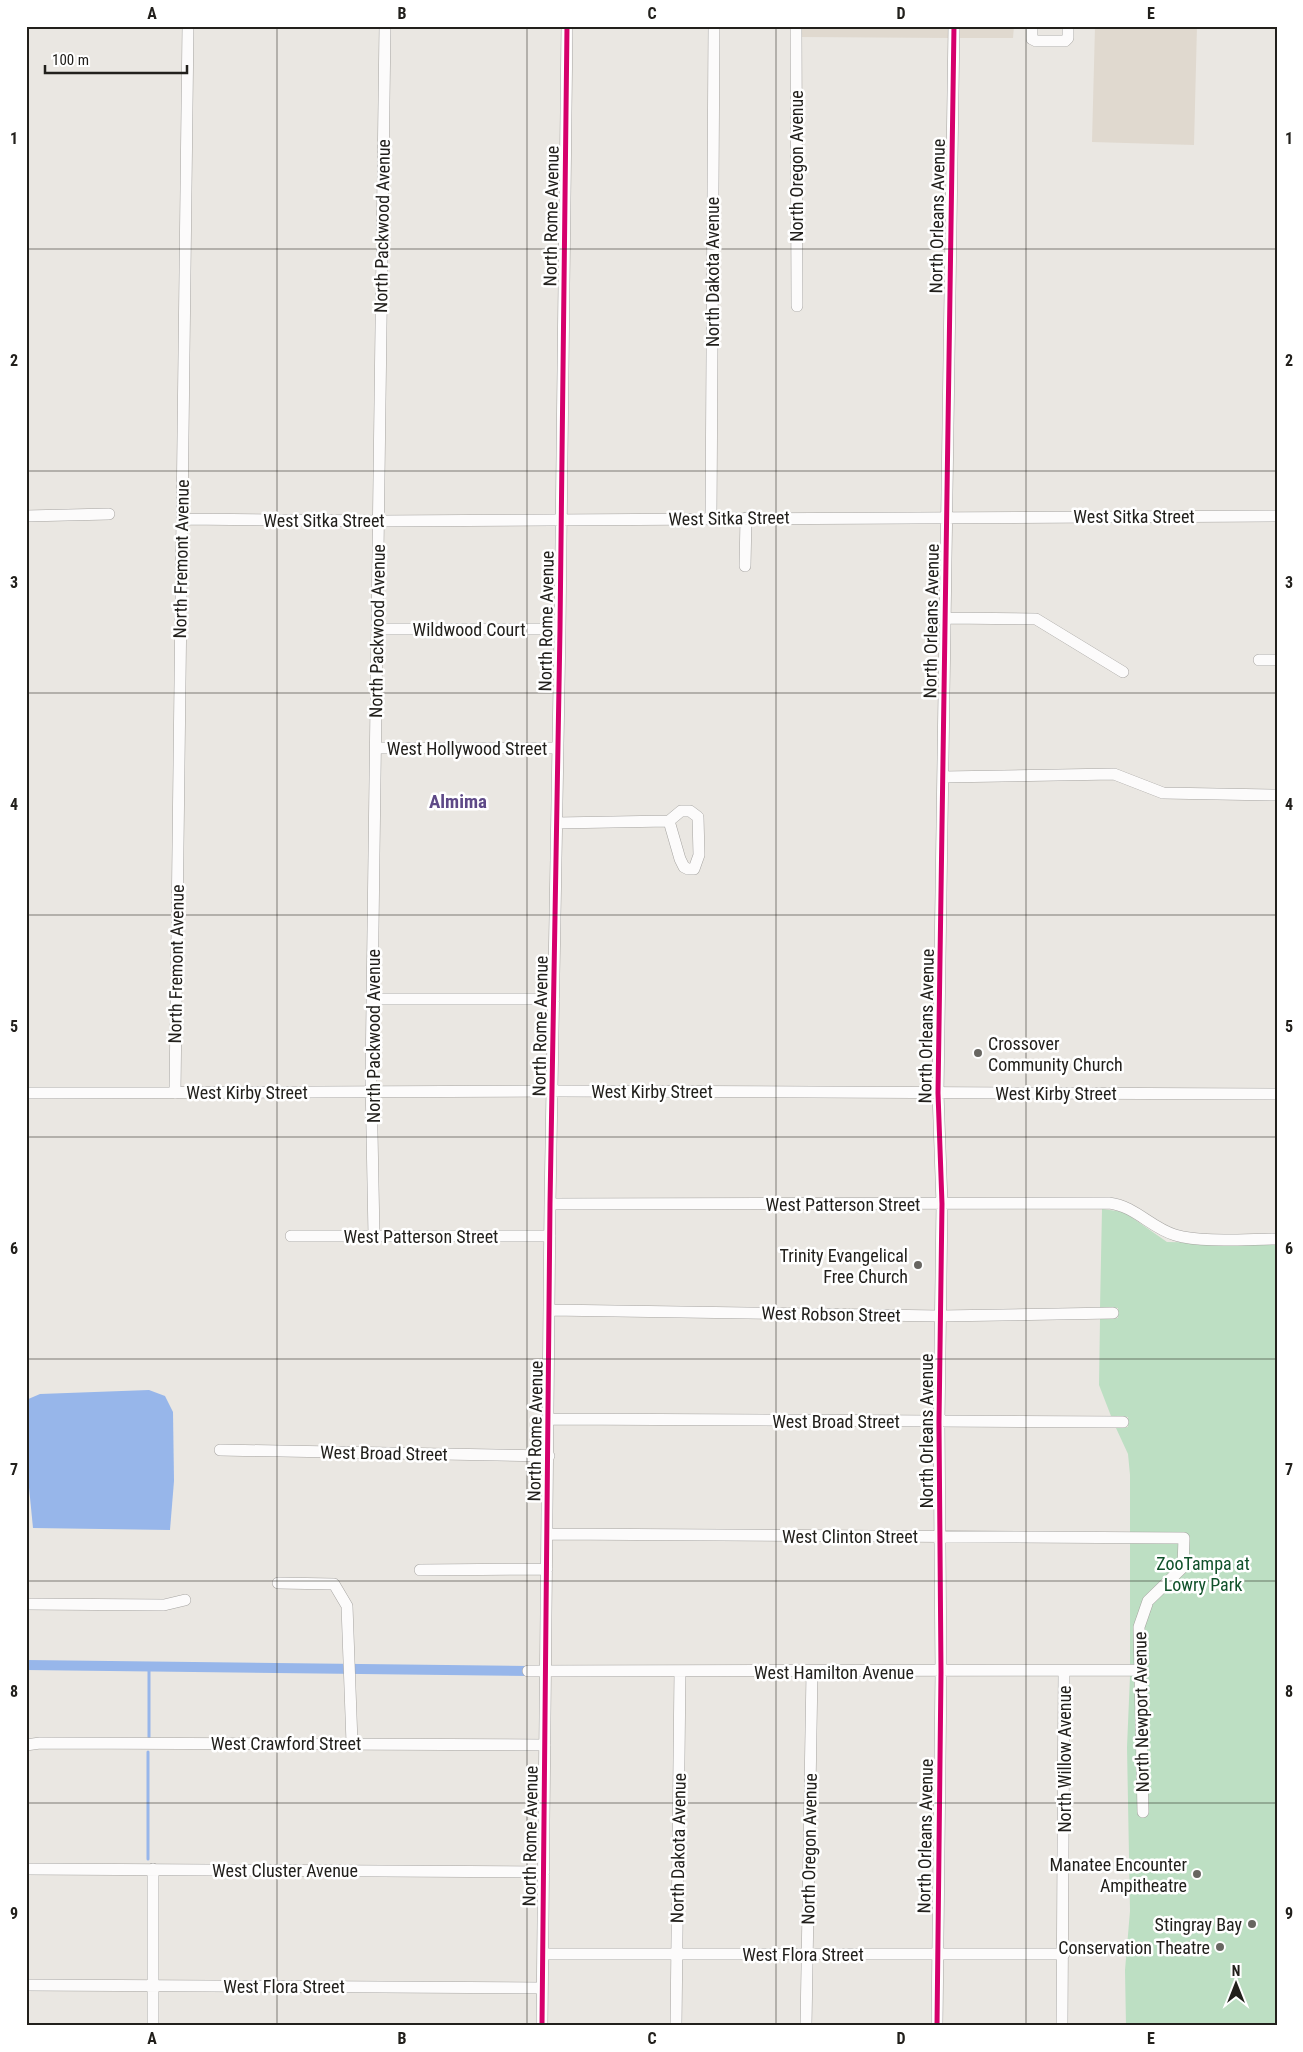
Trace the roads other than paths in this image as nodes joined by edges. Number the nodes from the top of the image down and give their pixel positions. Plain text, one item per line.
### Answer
1 (188, 26) edge
2 (385, 26) edge
3 (567, 26) edge
4 (714, 26) edge
5 (796, 26) edge
6 (954, 26) edge
7 (1032, 26) edge
8 (1068, 26) edge
9 (797, 306) dead end
10 (109, 514) dead end
11 (26, 516) edge
12 (1277, 516) edge
13 (946, 517) junction
14 (746, 518) junction
15 (182, 519) junction
16 (711, 519) junction
17 (562, 520) junction
18 (379, 521) junction
19 (745, 566) dead end
20 (945, 618) junction
21 (378, 629) junction
22 (560, 629) junction
23 (1259, 660) dead end
24 (1277, 660) edge
25 (1123, 672) dead end
26 (376, 748) junction
27 (558, 748) junction
28 (943, 777) junction
29 (1277, 795) edge
30 (669, 821) junction
31 (557, 823) junction
32 (372, 999) junction
33 (554, 999) junction
34 (371, 1091) junction
35 (552, 1091) junction
36 (26, 1093) edge
37 (174, 1093) junction
38 (938, 1093) junction
39 (1277, 1094) edge
40 (550, 1204) junction
41 (942, 1204) junction
42 (292, 1236) dead end
43 (374, 1236) junction
44 (550, 1236) junction
45 (1277, 1239) edge
46 (550, 1310) junction
47 (1113, 1313) dead end
48 (940, 1316) junction
49 (549, 1419) junction
50 (939, 1422) junction
51 (1124, 1422) dead end
52 (220, 1450) dead end
53 (548, 1456) junction
54 (547, 1534) junction
55 (940, 1537) junction
56 (1184, 1538) joint
57 (420, 1570) dead end
58 (547, 1570) junction
59 (278, 1583) dead end
60 (185, 1600) dead end
61 (26, 1604) edge
62 (1140, 1670) junction
63 (528, 1671) dead end
64 (547, 1671) junction
65 (680, 1671) junction
66 (812, 1672) junction
67 (941, 1672) junction
68 (1064, 1672) junction
69 (352, 1743) junction
70 (26, 1745) edge
71 (545, 1745) junction
72 (1142, 1812) dead end
73 (26, 1869) edge
74 (153, 1869) junction
75 (544, 1872) junction
76 (543, 1954) junction
77 (677, 1954) junction
78 (808, 1954) junction
79 (938, 1954) junction
80 (1064, 1954) junction
81 (26, 1985) edge
82 (153, 1985) junction
83 (542, 1988) junction
84 (153, 2026) edge
85 (542, 2026) edge
86 (676, 2026) edge
87 (806, 2026) edge
88 (937, 2026) edge
89 (1062, 2026) edge

1 - 15 street, North Fremont Avenue
2 - 18 street, North Packwood Avenue
3 - 17 street, North Rome Avenue
4 - 16 street, North Dakota Avenue
5 - 9 street, North Oregon Avenue
6 - 13 street, North Orleans Avenue
7 - 8 street
10 - 11 street
12 - 13 street, West Sitka Street
13 - 14 street, West Sitka Street
13 - 20 street, North Orleans Avenue
14 - 16 street, West Sitka Street
14 - 19 street
15 - 18 street, West Sitka Street
15 - 37 street, North Fremont Avenue
16 - 17 street, West Sitka Street
17 - 18 street, West Sitka Street
17 - 22 street, North Rome Avenue
18 - 21 street, North Packwood Avenue
20 - 25 street
20 - 28 street, North Orleans Avenue
21 - 22 street, Wildwood Court
21 - 26 street, North Packwood Avenue
22 - 27 street, North Rome Avenue
23 - 24 street
26 - 27 street, West Hollywood Street
26 - 32 street, North Packwood Avenue
27 - 31 street, North Rome Avenue
28 - 29 street
28 - 38 street, North Orleans Avenue
30 - 30 street
30 - 31 street
31 - 33 street, North Rome Avenue
32 - 33 street
32 - 34 street, North Packwood Avenue
33 - 35 street, North Rome Avenue
34 - 35 street, West Kirby Street
34 - 37 street, West Kirby Street
34 - 43 street, North Packwood Avenue
35 - 38 street, West Kirby Street
35 - 40 street, North Rome Avenue
36 - 37 street, West Kirby Street
38 - 39 street, West Kirby Street
38 - 41 street, North Orleans Avenue
40 - 41 street, West Patterson Street
40 - 44 street, North Rome Avenue
41 - 45 street, West Patterson Street
41 - 48 street, North Orleans Avenue
42 - 43 street, West Patterson Street
43 - 44 street, West Patterson Street
44 - 46 street, North Rome Avenue
46 - 48 street, West Robson Street
46 - 49 street, North Rome Avenue
47 - 48 street, West Robson Street
48 - 50 street, North Orleans Avenue
49 - 50 street, West Broad Street
49 - 53 street, North Rome Avenue
50 - 51 street, West Broad Street
50 - 55 street, North Orleans Avenue
52 - 53 street, West Broad Street
53 - 54 street, North Rome Avenue
54 - 55 street, West Clinton Street
54 - 58 street, North Rome Avenue
55 - 56 street, West Clinton Street
55 - 67 street, North Orleans Avenue
56 - 62 street, North Newport Avenue
57 - 58 street
58 - 64 street, North Rome Avenue
59 - 69 street
60 - 61 street
62 - 68 street, West Hamilton Avenue
62 - 72 street, North Newport Avenue
63 - 64 street, West Hamilton Avenue
64 - 65 street, West Hamilton Avenue
64 - 71 street, North Rome Avenue
65 - 66 street, West Hamilton Avenue
65 - 77 street, North Dakota Avenue
66 - 67 street, West Hamilton Avenue
66 - 78 street, North Oregon Avenue
67 - 68 street, West Hamilton Avenue
67 - 79 street, North Orleans Avenue
68 - 80 street, North Willow Avenue
69 - 70 street, West Crawford Street
69 - 71 street, West Crawford Street
71 - 75 street, North Rome Avenue
73 - 74 street, West Cluster Avenue
74 - 75 street, West Cluster Avenue
74 - 82 street
75 - 76 street, North Rome Avenue
76 - 77 street, West Flora Street
76 - 83 street, North Rome Avenue
77 - 78 street, West Flora Street
77 - 86 street, North Dakota Avenue
78 - 79 street, West Flora Street
78 - 87 street, North Oregon Avenue
79 - 80 street, West Flora Street
79 - 88 street, North Orleans Avenue
80 - 89 street, North Willow Avenue
81 - 82 street, West Flora Street
82 - 83 street, West Flora Street
82 - 84 street
83 - 85 street, North Rome Avenue

